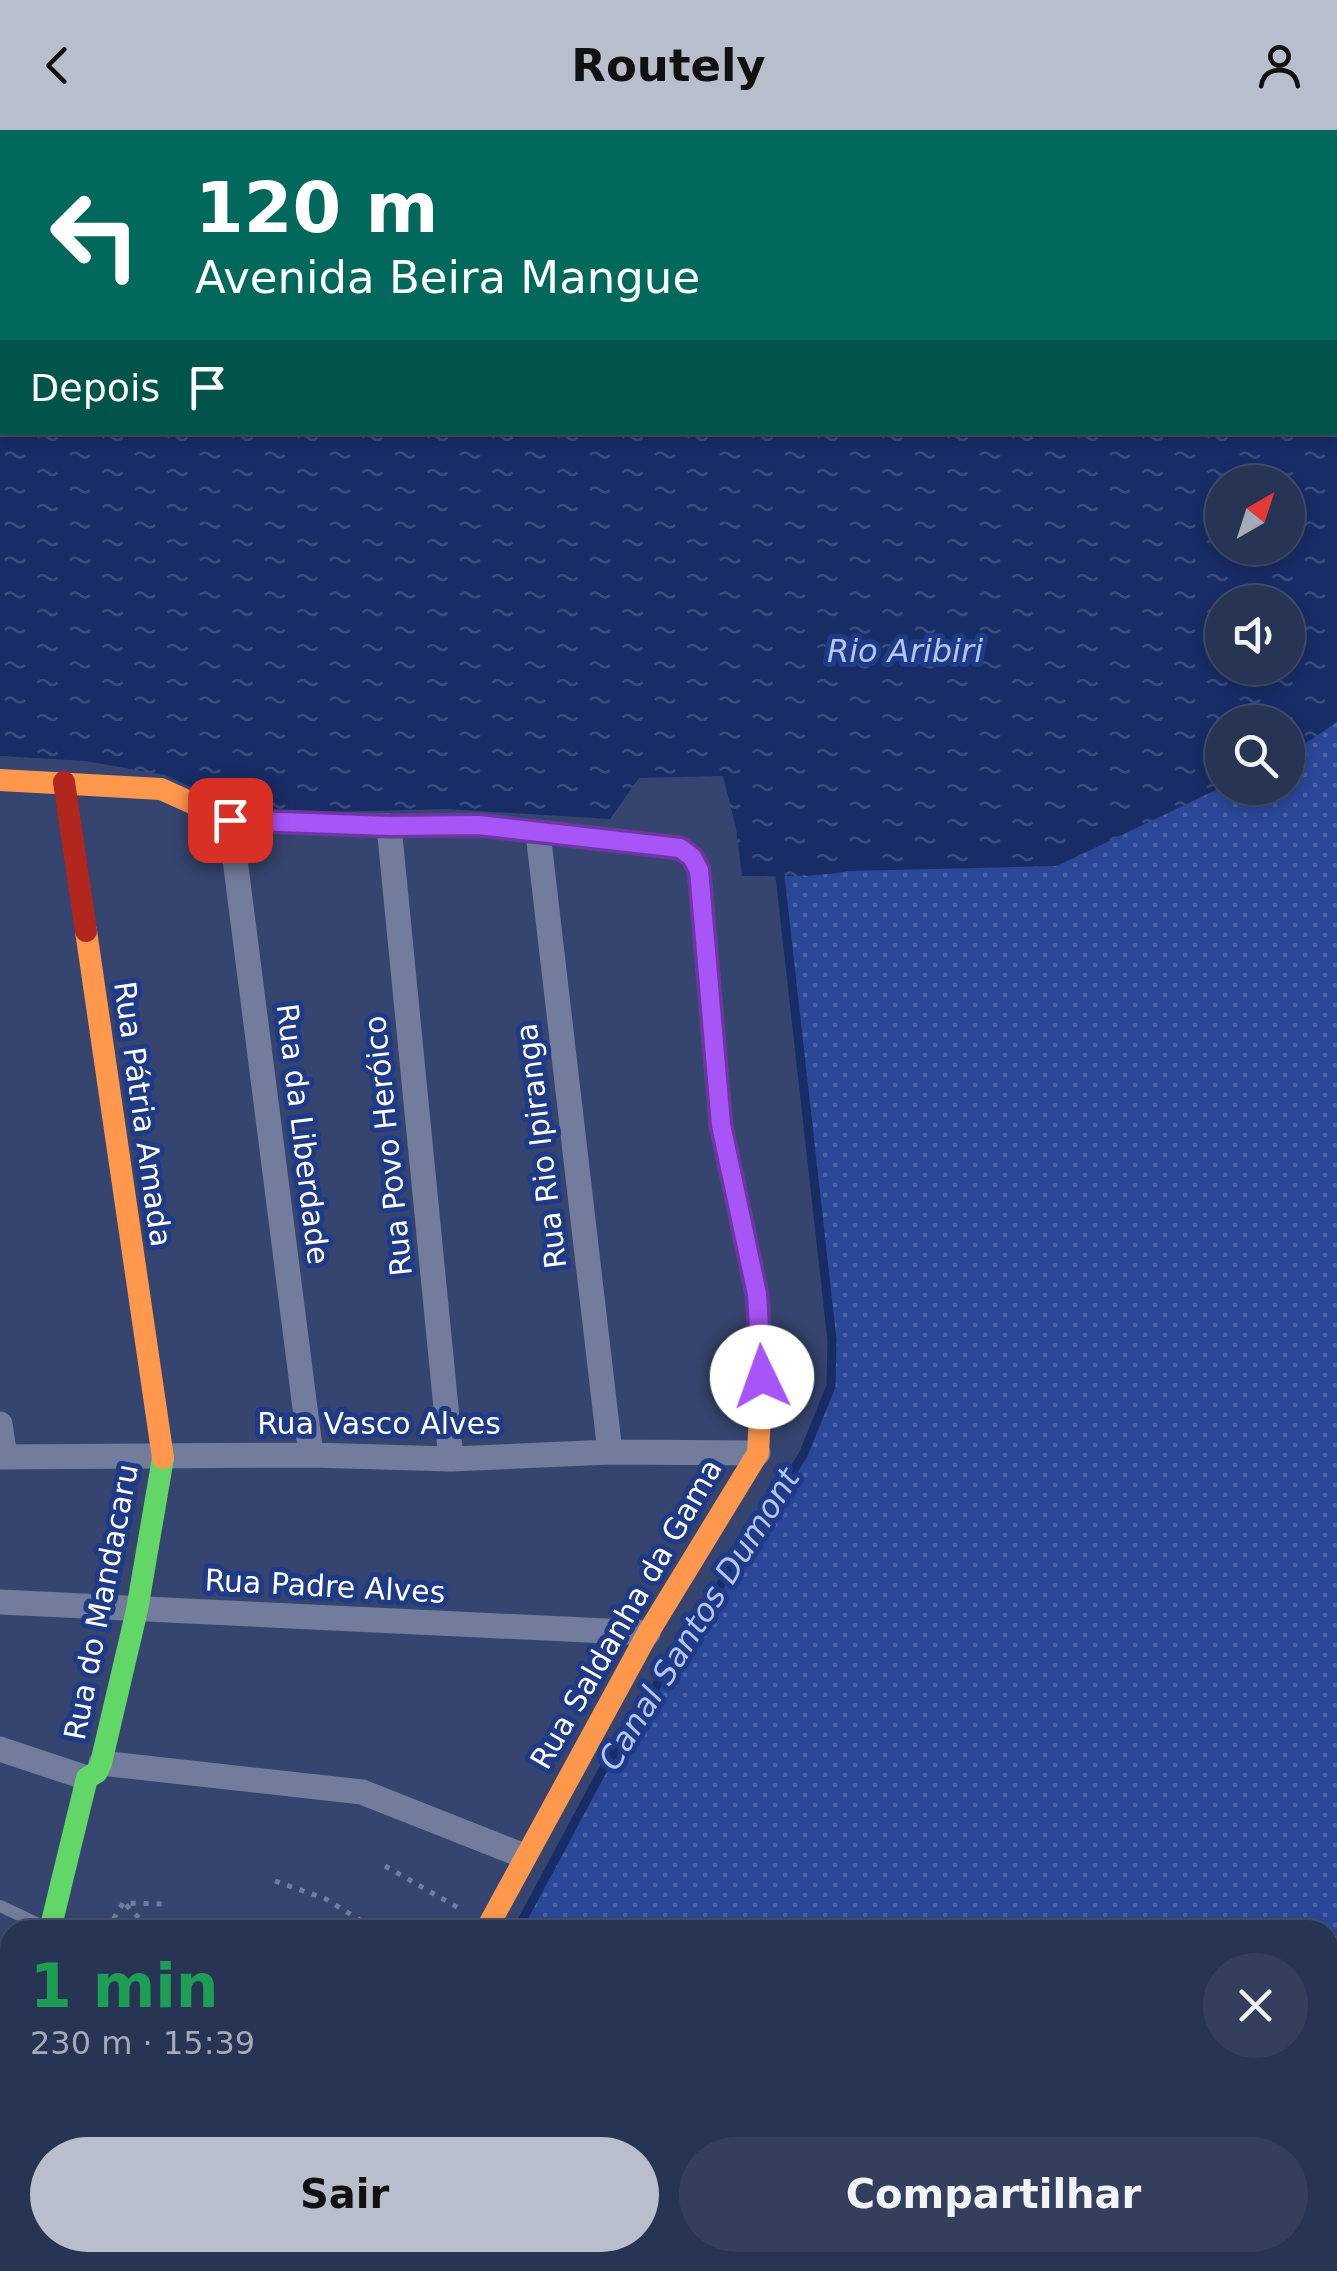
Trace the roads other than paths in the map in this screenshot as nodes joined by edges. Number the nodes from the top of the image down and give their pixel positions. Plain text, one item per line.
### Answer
1 (0, 780) edge
2 (64, 782) junction
3 (230, 820) junction
4 (389, 826) junction
5 (538, 833) junction
6 (0, 1424) edge
7 (610, 1452) junction
8 (758, 1453) junction
9 (164, 1455) junction
10 (311, 1455) junction
11 (2, 1457) edge
12 (451, 1459) junction
13 (0, 1602) edge
14 (137, 1610) junction
15 (648, 1633) junction
16 (0, 1749) edge
17 (94, 1770) junction
18 (524, 1856) junction
19 (0, 1906) edge
20 (29, 1920) edge
21 (53, 1920) edge
22 (492, 1920) edge

1 - 2 street
2 - 3 street
2 - 9 street, Rua Pátria Amada
3 - 4 street
3 - 10 street, Rua da Liberdade
4 - 5 street
4 - 12 street, Rua Povo Heróico
5 - 7 street, Rua Rio Ipiranga
5 - 8 street, Rua Saldanha da Gama
6 - 11 street
7 - 8 street, Rua Vasco Alves
7 - 12 street, Rua Vasco Alves
8 - 15 street, Rua Saldanha da Gama
9 - 10 street, Rua Vasco Alves
9 - 11 street, Rua Vasco Alves
9 - 14 street, Rua do Mandacaru
10 - 12 street, Rua Vasco Alves
13 - 14 street, Rua Padre Alves
14 - 15 street, Rua Padre Alves
14 - 17 street, Rua do Mandacaru
15 - 18 street, Rua Saldanha da Gama
16 - 17 street
17 - 18 street
17 - 21 street, Rua do Mandacaru
18 - 22 street, Rua Saldanha da Gama
19 - 20 lane

